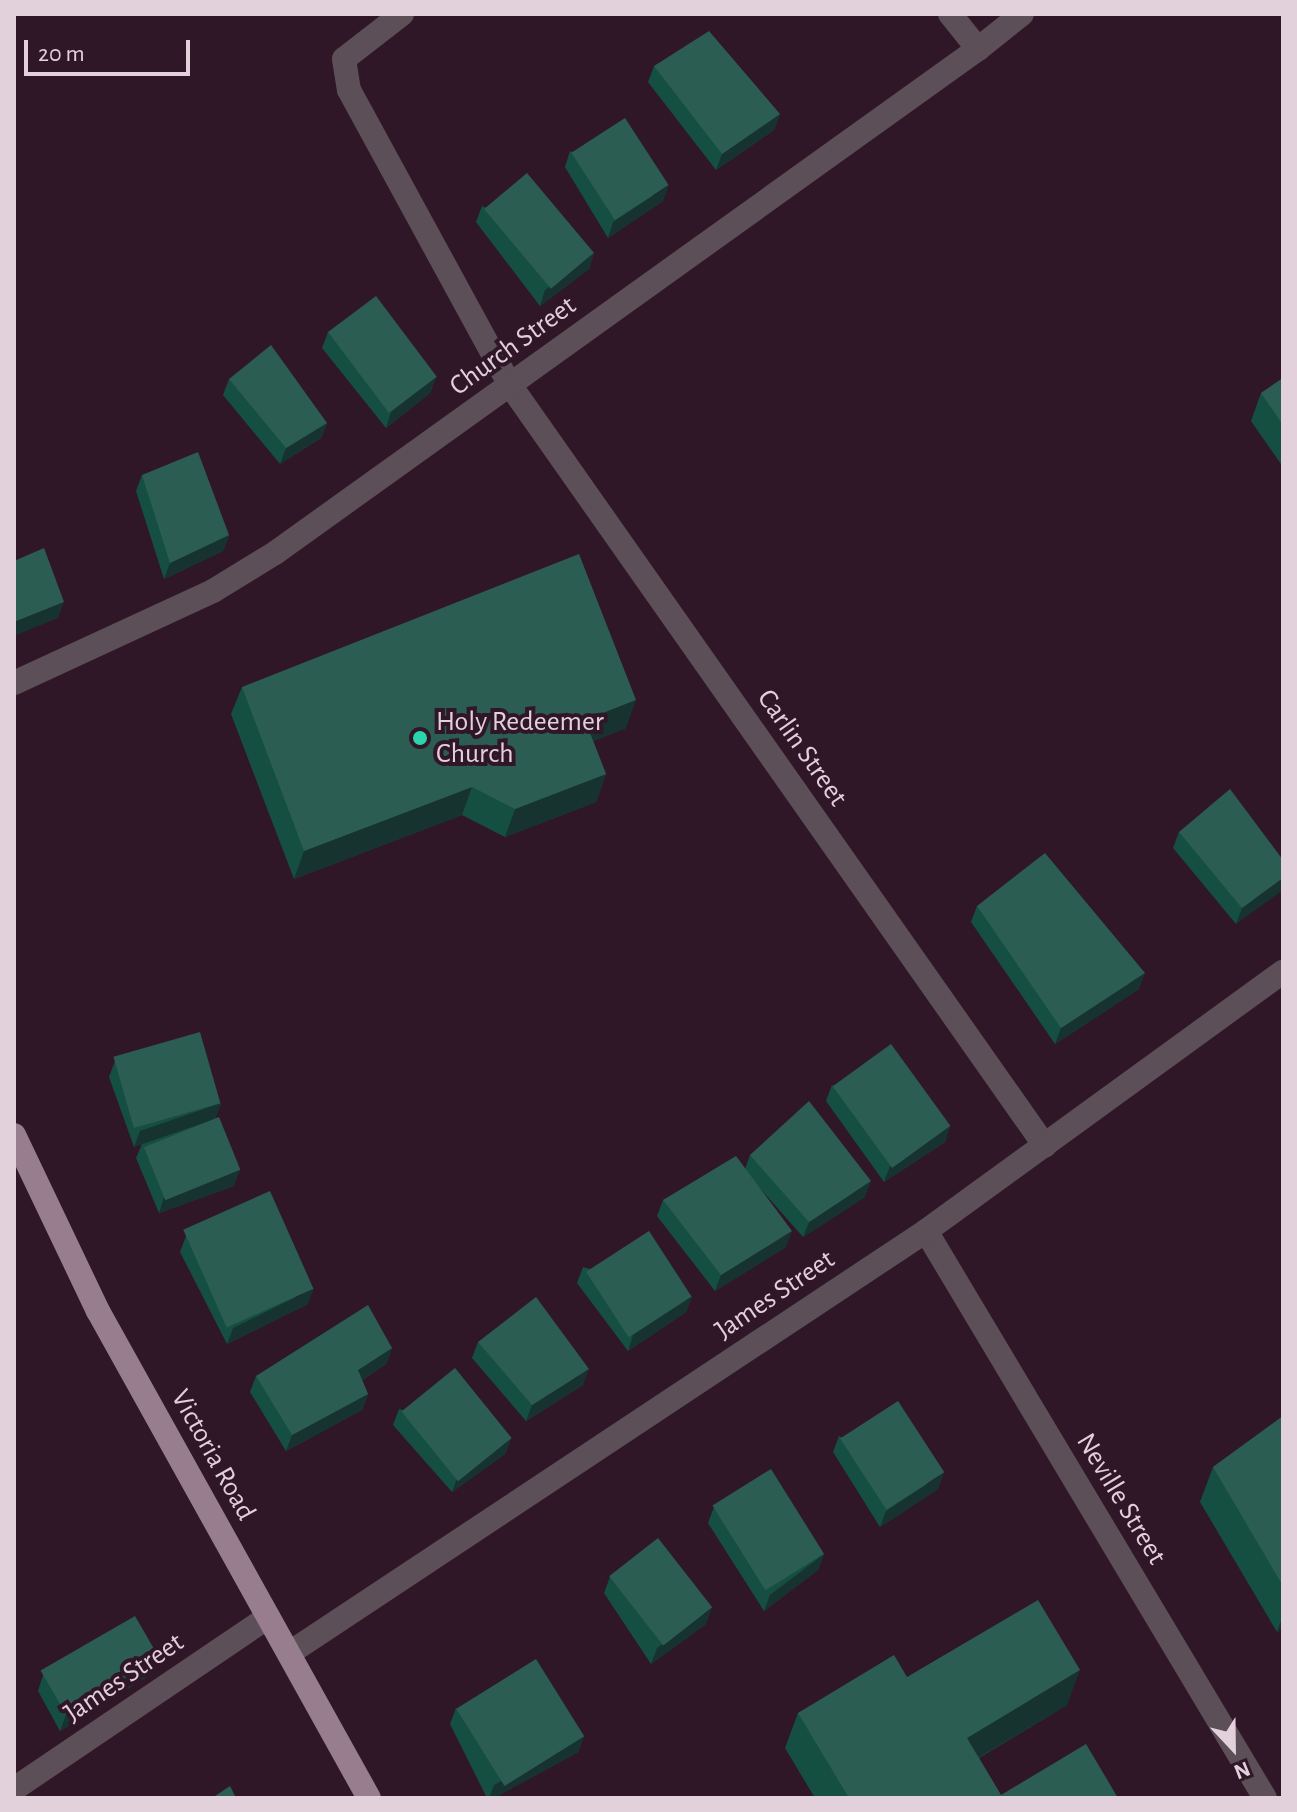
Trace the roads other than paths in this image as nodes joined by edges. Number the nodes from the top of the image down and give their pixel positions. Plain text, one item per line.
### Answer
1 (402, 14) edge
2 (950, 14) edge
3 (1022, 14) edge
4 (978, 49) junction
5 (510, 385) junction
6 (14, 683) edge
7 (1283, 972) edge
8 (14, 1135) edge
9 (1045, 1146) junction
10 (926, 1231) junction
11 (268, 1617) junction
12 (291, 1652) junction
13 (14, 1789) edge
14 (369, 1798) edge
15 (1265, 1798) edge

1 - 5 street, Carlin Street
2 - 4 street
3 - 4 street, Church Street
4 - 5 street, Church Street
5 - 6 street, Church Street
5 - 9 street, Carlin Street
7 - 9 street, James Street
8 - 11 main road, Victoria Road
9 - 10 street, James Street
10 - 12 street, James Street
10 - 15 street, Neville Street
11 - 12 main road, Victoria Road
11 - 13 street, James Street
12 - 14 main road, Victoria Road

